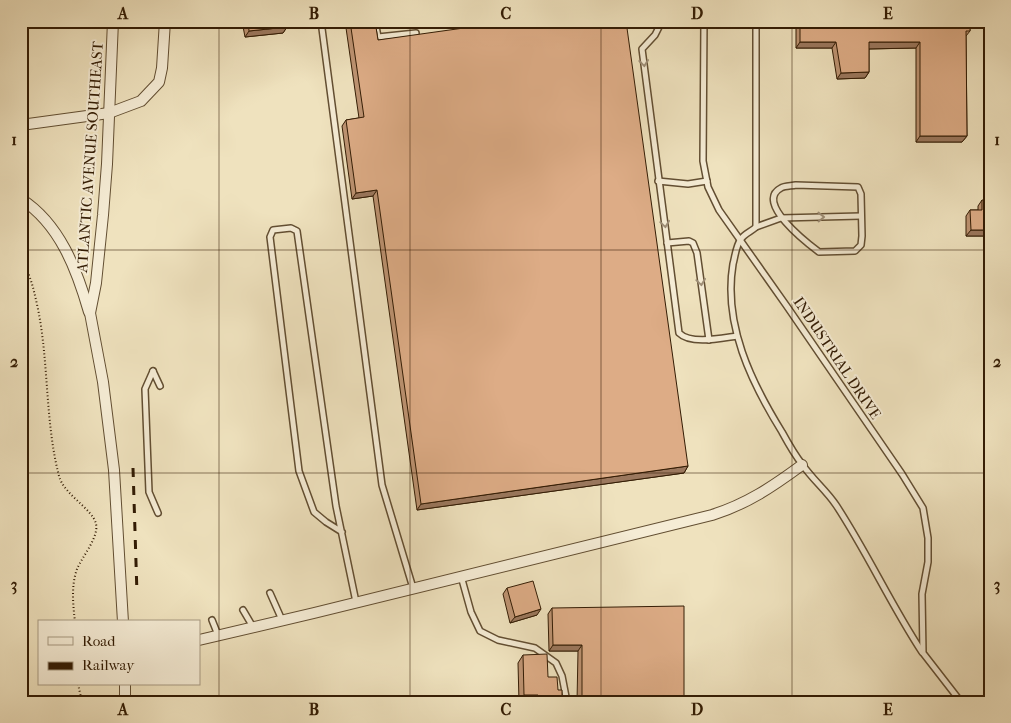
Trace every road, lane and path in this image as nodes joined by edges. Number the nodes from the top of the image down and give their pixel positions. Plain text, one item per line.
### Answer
1 (113, 21) edge
2 (165, 21) edge
3 (321, 21) edge
4 (375, 21) edge
5 (662, 21) edge
6 (704, 21) edge
7 (756, 21) edge
8 (416, 33) edge
9 (109, 113) junction
10 (21, 125) edge
11 (658, 181) junction
12 (707, 181) junction
13 (21, 199) edge
14 (861, 216) junction
15 (782, 218) junction
16 (756, 228) junction
17 (740, 239) junction
18 (668, 243) junction
19 (21, 259) edge
20 (90, 313) junction
21 (737, 336) junction
22 (709, 340) junction
23 (160, 386) dead end
24 (802, 465) junction
25 (158, 513) dead end
26 (342, 532) junction
27 (461, 576) junction
28 (413, 588) junction
29 (270, 593) dead end
30 (356, 602) junction
31 (243, 610) dead end
32 (75, 620) edge
33 (122, 620) edge
34 (212, 620) dead end
35 (283, 620) junction
36 (254, 627) junction
37 (218, 635) junction
38 (200, 640) edge
39 (923, 653) junction
40 (78, 686) edge
41 (125, 686) edge
42 (82, 702) edge
43 (125, 702) edge
44 (567, 702) edge
45 (961, 702) edge

1 - 9 street, ATLANTIC AVENUE SOUTHEAST
2 - 9 street
3 - 28 lane
4 - 8 lane
5 -> 11 lane
6 - 12 lane, INDUSTRIAL DRIVE
7 - 16 lane
9 - 10 street
9 - 20 street, ATLANTIC AVENUE SOUTHEAST
11 - 12 lane
11 -> 18 lane
12 - 17 lane, INDUSTRIAL DRIVE
13 - 20 street
15 -> 14 lane
14 - 15 lane
14 - 15 lane
15 - 16 lane
16 - 17 lane
17 - 21 lane
17 - 39 lane, INDUSTRIAL DRIVE
18 - 22 lane
18 -> 22 lane
19 - 32 path
20 - 33 street, ATLANTIC AVENUE SOUTHEAST
21 - 22 lane
21 - 24 lane
23 - 25 lane
24 - 27 street
24 - 39 lane
26 - 26 lane
26 - 30 lane
27 - 28 street
27 - 44 lane
28 - 30 street
29 - 35 lane
30 - 35 street
31 - 36 lane
34 - 37 lane
35 - 36 street
36 - 37 street
37 - 38 street
39 - 45 lane
40 - 42 path
41 - 43 street

